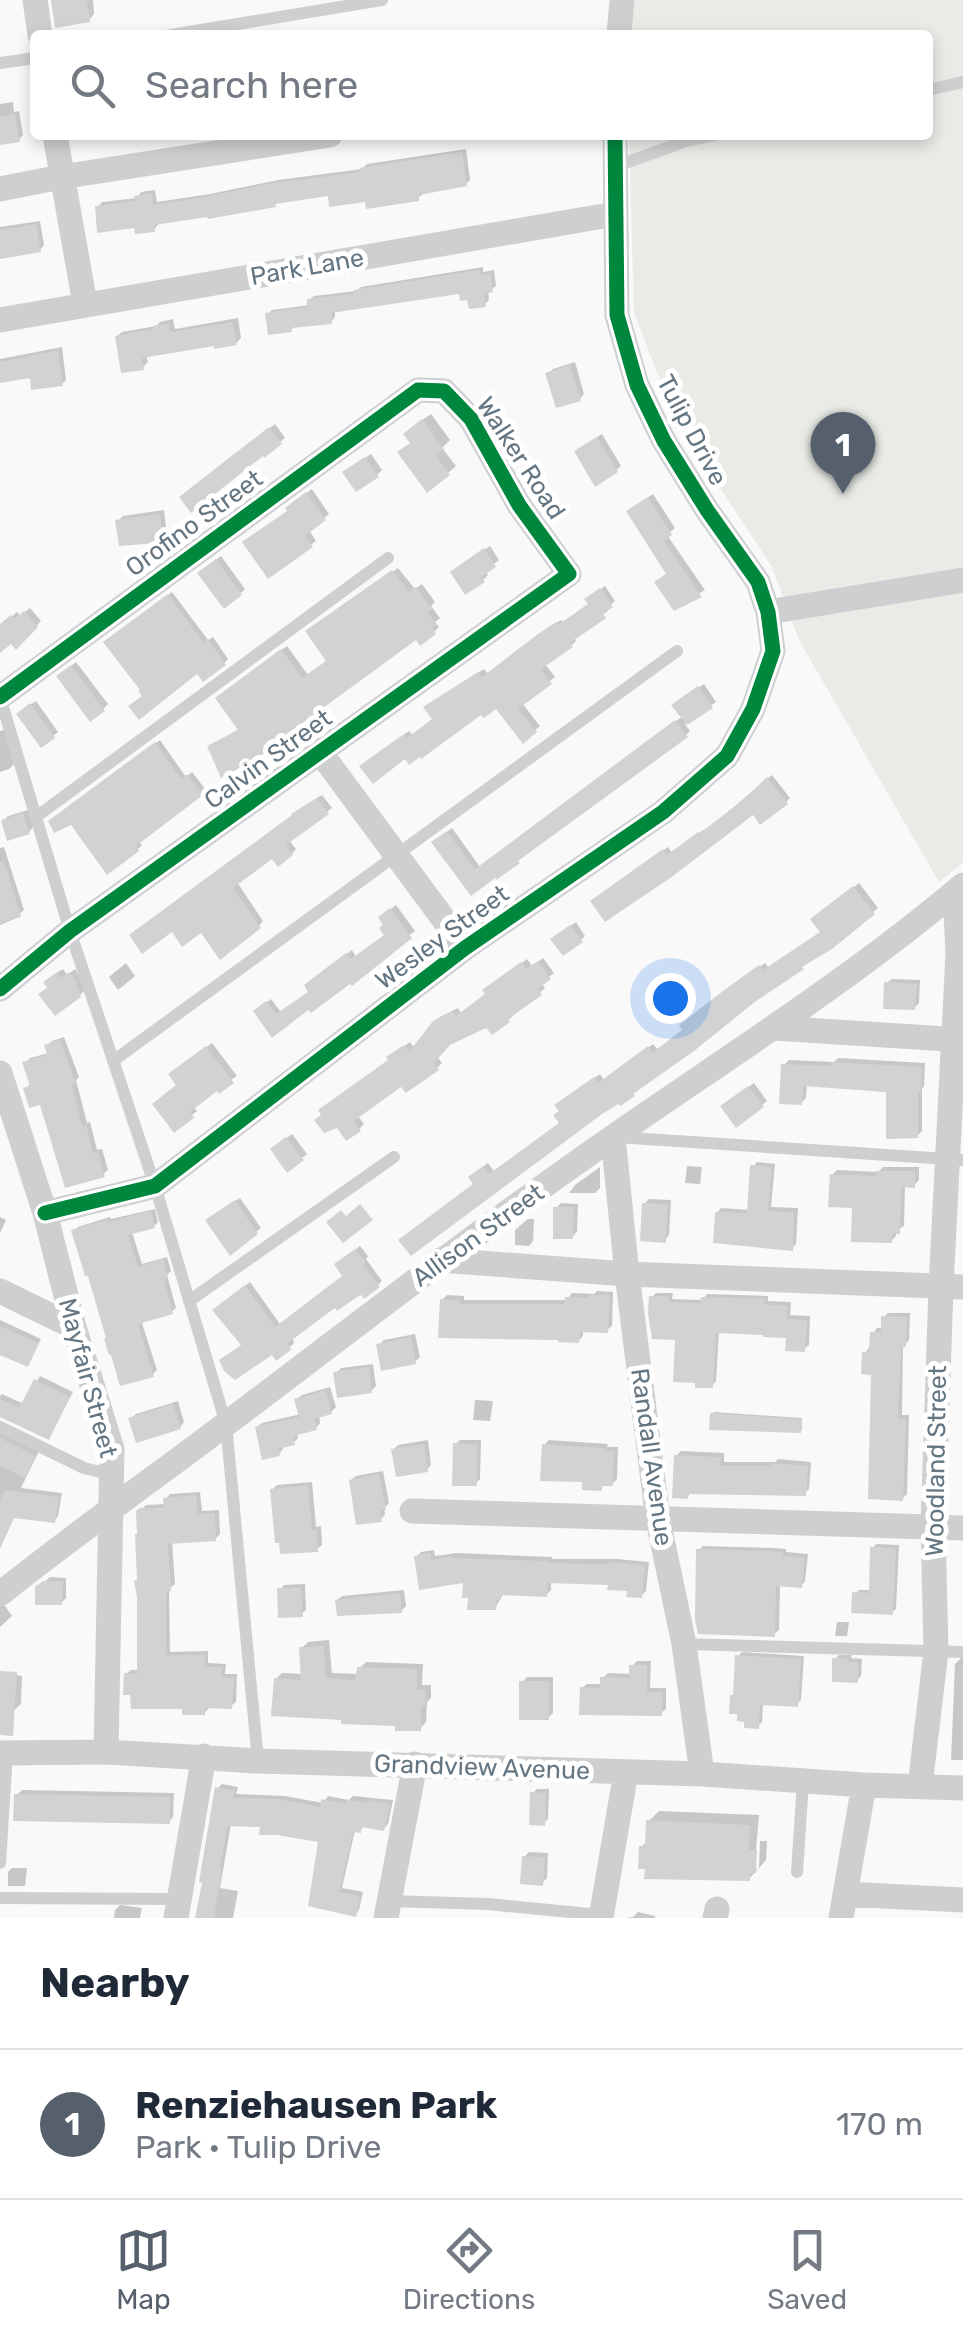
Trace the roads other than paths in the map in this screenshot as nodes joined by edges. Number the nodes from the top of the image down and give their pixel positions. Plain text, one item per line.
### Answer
1 (35, 0) edge
2 (382, 0) edge
3 (622, 0) edge
4 (39, 30) edge
5 (201, 30) edge
6 (620, 30) edge
7 (30, 59) edge
8 (0, 64) edge
9 (963, 82) edge
10 (933, 89) edge
11 (56, 140) edge
12 (299, 140) edge
13 (614, 140) edge
14 (689, 140) edge
15 (614, 166) junction
16 (62, 178) junction
17 (0, 190) edge
18 (614, 214) junction
19 (85, 304) junction
20 (0, 320) edge
21 (418, 390) joint
22 (388, 558) dead end
23 (569, 574) joint
24 (963, 580) edge
25 (768, 612) junction
26 (676, 651) dead end
27 (0, 697) edge
28 (320, 752) junction
29 (36, 818) junction
30 (396, 855) junction
31 (957, 902) edge
32 (70, 932) junction
33 (466, 948) junction
34 (0, 990) edge
35 (774, 1028) junction
36 (959, 1040) edge
37 (113, 1061) junction
38 (0, 1073) edge
39 (613, 1137) junction
40 (394, 1158) dead end
41 (956, 1160) edge
42 (155, 1186) junction
43 (45, 1213) junction
44 (440, 1260) junction
45 (627, 1274) junction
46 (952, 1287) edge
47 (0, 1291) edge
48 (189, 1301) junction
49 (74, 1327) junction
50 (226, 1424) junction
51 (0, 1427) edge
52 (112, 1475) junction
53 (112, 1507) junction
54 (412, 1511) dead end
55 (658, 1520) junction
56 (932, 1526) junction
57 (963, 1528) edge
58 (10, 1572) edge
59 (0, 1594) edge
60 (684, 1644) junction
61 (936, 1651) junction
62 (963, 1652) edge
63 (106, 1752) junction
64 (3, 1754) edge
65 (204, 1756) junction
66 (258, 1761) junction
67 (415, 1764) junction
68 (626, 1772) junction
69 (702, 1774) junction
70 (803, 1781) junction
71 (864, 1785) junction
72 (920, 1786) junction
73 (963, 1788) edge
74 (0, 1863) edge
75 (797, 1872) dead end
76 (0, 1898) edge
77 (963, 1900) edge
78 (843, 1906) edge
79 (178, 1908) edge
80 (388, 1910) edge
81 (601, 1916) edge

1 - 4 street
2 - 5 lane
3 - 6 street
7 - 8 lane
9 - 10 lane
11 - 16 street
12 - 16 street
13 - 15 street, Tulip Drive
14 - 15 lane
15 - 18 street, Tulip Drive
16 - 17 street
16 - 19 street
18 - 19 street, Park Lane
18 - 25 street, Tulip Drive
19 - 20 street, Park Lane
21 - 23 street, Walker Road
21 - 27 street, Orofino Street
22 - 29 lane
23 - 28 street, Calvin Street
24 - 25 street
25 - 33 street, Wesley Street
26 - 30 lane
27 - 29 lane
28 - 30 street
28 - 32 street, Calvin Street
29 - 32 lane
30 - 33 street
30 - 37 lane
31 - 35 street, Allison Street
31 - 36 street, Woodland Street
32 - 34 street, Calvin Street
32 - 37 lane
33 - 42 street, Wesley Street
35 - 36 street
35 - 39 street, Allison Street
36 - 41 street, Woodland Street
37 - 42 lane
38 - 43 street, Mayfair Street
39 - 41 lane
39 - 44 street, Allison Street
39 - 45 street, Randall Avenue
40 - 48 lane
41 - 46 street, Woodland Street
42 - 43 street, Wesley Street
42 - 48 lane
43 - 49 street, Mayfair Street
44 - 45 street
44 - 50 street, Allison Street
45 - 46 street
45 - 55 street, Randall Avenue
46 - 56 street, Woodland Street
47 - 49 street
48 - 50 lane
49 - 52 street, Mayfair Street
50 - 53 street, Allison Street
50 - 66 lane
51 - 52 lane
52 - 53 street, Mayfair Street
53 - 58 street, Allison Street
53 - 63 street, Mayfair Street
54 - 55 street
55 - 56 street
55 - 60 street, Randall Avenue
56 - 57 street
56 - 61 street, Woodland Street
58 - 59 street, Allison Street
60 - 61 lane
60 - 69 street, Randall Avenue
61 - 62 lane
61 - 72 street, Woodland Street
63 - 64 street, Grandview Avenue
63 - 65 street, Grandview Avenue
64 - 74 lane
65 - 66 street, Grandview Avenue
65 - 79 street
66 - 67 street, Grandview Avenue
67 - 68 street, Grandview Avenue
67 - 80 street
68 - 69 street, Grandview Avenue
68 - 81 street
69 - 70 street, Grandview Avenue
70 - 71 street, Grandview Avenue
70 - 75 lane
71 - 72 street, Grandview Avenue
71 - 78 street
72 - 73 street, Grandview Avenue
76 - 79 lane
77 - 78 street
80 - 81 lane

